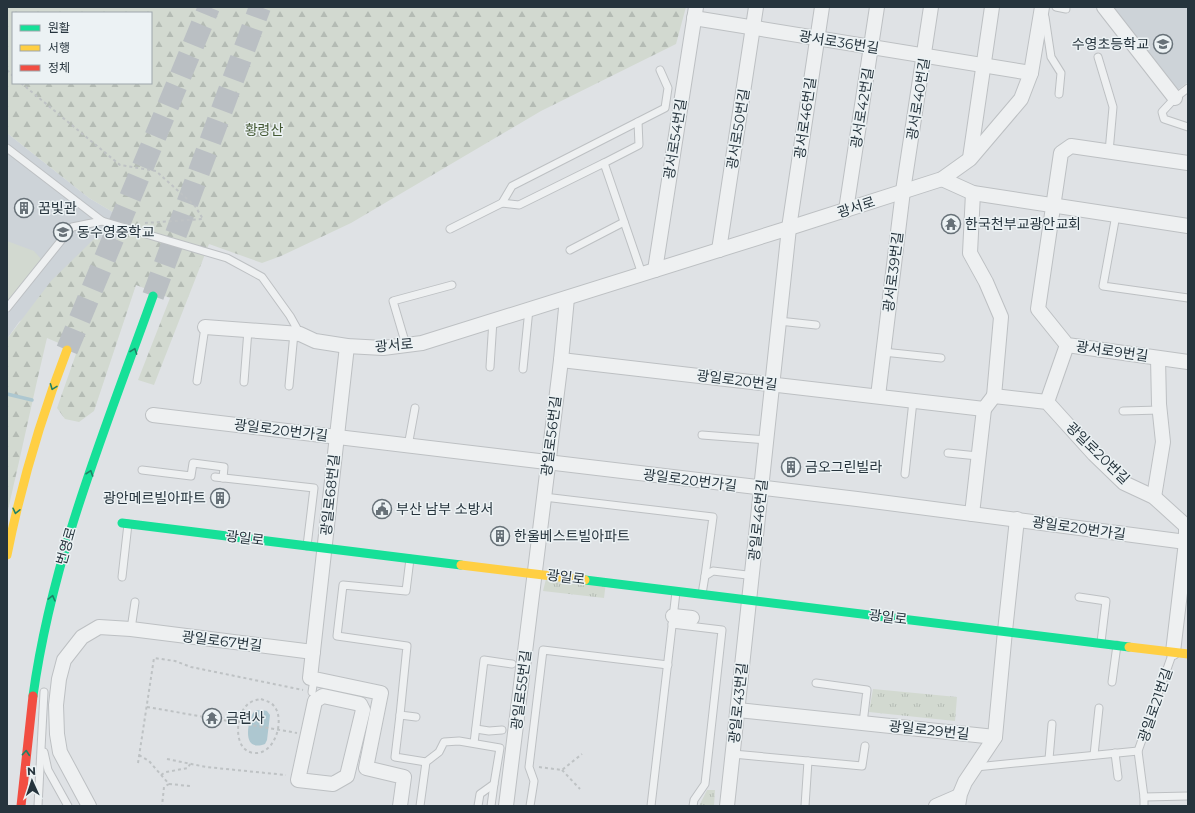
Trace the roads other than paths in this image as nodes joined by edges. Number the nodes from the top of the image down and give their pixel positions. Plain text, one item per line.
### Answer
1 (756, 7) edge
2 (822, 7) edge
3 (877, 7) edge
4 (932, 7) edge
5 (992, 7) edge
6 (1043, 7) edge
7 (1056, 7) edge
8 (1104, 7) edge
9 (1066, 9) dead end
10 (695, 12) edge
11 (753, 28) junction
12 (817, 38) junction
13 (871, 47) junction
14 (925, 56) junction
15 (1098, 57) dead end
16 (984, 65) junction
17 (660, 70) dead end
18 (1031, 73) junction
19 (1188, 88) edge
20 (1059, 94) dead end
21 (1175, 98) junction
22 (638, 122) junction
23 (1188, 127) edge
24 (7, 148) edge
25 (1109, 152) junction
26 (970, 158) junction
27 (604, 163) junction
28 (1188, 163) edge
29 (942, 179) junction
30 (903, 191) junction
31 (973, 193) junction
32 (502, 203) junction
33 (1052, 205) junction
34 (846, 210) junction
35 (1116, 215) junction
36 (102, 221) junction
37 (624, 222) junction
38 (1188, 226) edge
39 (789, 228) junction
40 (450, 229) dead end
41 (570, 250) dead end
42 (719, 250) junction
43 (648, 272) junction
44 (452, 285) dead end
45 (154, 296) tunnel mouth
46 (567, 298) junction
47 (1188, 298) edge
48 (7, 308) edge
49 (529, 309) junction
50 (493, 320) junction
51 (779, 321) junction
52 (816, 325) dead end
53 (205, 327) joint
54 (248, 330) junction
55 (297, 334) junction
56 (406, 345) junction
57 (1067, 345) junction
58 (347, 346) junction
59 (67, 350) tunnel mouth
60 (883, 352) junction
61 (941, 358) dead end
62 (1158, 358) junction
63 (560, 360) junction
64 (1188, 362) edge
65 (490, 367) dead end
66 (523, 369) dead end
67 (197, 381) dead end
68 (244, 382) dead end
69 (772, 384) junction
70 (289, 386) dead end
71 (878, 396) junction
72 (994, 396) junction
73 (914, 401) junction
74 (1047, 402) junction
75 (415, 408) dead end
76 (984, 409) junction
77 (1160, 410) junction
78 (1124, 412) dead end
79 (153, 415) dead end
80 (702, 435) dead end
81 (337, 437) junction
82 (766, 440) junction
83 (408, 446) junction
84 (948, 453) dead end
85 (978, 456) junction
86 (548, 462) junction
87 (142, 470) dead end
88 (905, 474) dead end
89 (215, 477) dead end
90 (223, 478) junction
91 (761, 488) junction
92 (1154, 496) junction
93 (544, 497) junction
94 (972, 514) junction
95 (1017, 519) junction
96 (125, 523) joint
97 (1186, 542) junction
98 (307, 546) junction
99 (324, 548) junction
100 (7, 554) edge
101 (410, 558) junction
102 (535, 574) junction
103 (747, 575) dead end
104 (705, 576) junction
105 (122, 578) dead end
106 (676, 591) junction
107 (702, 594) junction
108 (1078, 597) dead end
109 (749, 600) junction
110 (135, 602) dead end
111 (47, 617) junction
112 (692, 618) dead end
113 (673, 620) junction
114 (131, 630) junction
115 (1005, 631) junction
116 (1101, 643) junction
117 (1117, 645) junction
118 (313, 652) junction
119 (1173, 652) junction
120 (1188, 654) edge
121 (512, 664) dead end
122 (668, 665) junction
123 (45, 668) dead end
124 (45, 682) dead end
125 (1112, 682) dead end
126 (816, 683) dead end
127 (1099, 708) dead end
128 (738, 710) junction
129 (400, 715) junction
130 (416, 717) dead end
131 (863, 723) junction
132 (1052, 724) dead end
133 (476, 729) junction
134 (502, 730) dead end
135 (995, 737) junction
136 (41, 741) junction
137 (474, 743) junction
138 (865, 746) dead end
139 (1138, 751) junction
140 (1115, 753) junction
141 (733, 754) junction
142 (1094, 755) junction
143 (1049, 759) junction
144 (808, 761) junction
145 (426, 762) junction
146 (976, 766) junction
147 (299, 776) joint
148 (1118, 777) dead end
149 (494, 784) junction
150 (1188, 796) edge
151 (1144, 797) junction
152 (959, 801) edge
153 (22, 806) edge
154 (38, 806) edge
155 (68, 806) edge
156 (89, 806) edge
157 (400, 806) edge
158 (420, 806) edge
159 (478, 806) edge
160 (491, 806) edge
161 (506, 806) edge
162 (530, 806) edge
163 (651, 806) edge
164 (693, 806) edge
165 (727, 806) edge
166 (805, 806) edge
167 (936, 806) edge
168 (1144, 806) edge

1 - 11 street, 광서로50번길
2 - 12 street, 광서로46번길
3 - 13 street, 광서로42번길
4 - 14 street, 광서로40번길
5 - 16 street
6 - 18 street
6 - 20 lane
7 - 9 lane
8 - 21 street
10 - 11 street, 광서로36번길
10 - 43 street, 광서로54번길
11 - 12 street, 광서로36번길
11 - 42 street, 광서로50번길
12 - 13 street, 광서로36번길
12 - 39 street, 광서로46번길
13 - 14 street, 광서로36번길
13 - 34 street, 광서로42번길
14 - 16 street, 광서로36번길
14 - 30 street, 광서로40번길
15 - 25 lane
16 - 18 street, 광서로36번길
16 - 26 street
17 - 22 lane
18 - 26 street
19 - 21 lane
21 - 23 lane
22 - 27 lane
22 - 32 lane
24 - 36 lane
25 - 28 street, 광서로9번길
25 - 33 street, 광서로9번길
26 - 29 street
27 - 32 lane
27 - 37 lane
29 - 30 street, 광서로
29 - 31 street
30 - 34 street, 광서로
30 - 60 street, 광서로39번길
31 - 33 street
31 - 72 street
32 - 40 lane
33 - 35 street
33 - 57 street, 광서로9번길
34 - 39 street, 광서로
35 - 38 street
35 - 47 lane
36 - 48 lane
36 - 55 lane
37 - 41 lane
37 - 43 lane
39 - 42 street, 광서로
39 - 51 street, 광일로46번길
42 - 43 street, 광서로
43 - 46 street, 광서로
44 - 56 lane
111 -> 45 main road, 번영로
46 - 49 street, 광서로
46 - 63 street, 광일로56번길
49 - 50 street, 광서로
49 - 66 lane
50 - 56 street, 광서로
50 - 65 lane
51 - 52 lane
51 - 69 street, 광일로46번길
53 - 54 street, 광서로
53 - 67 lane, 광서로
54 - 55 street, 광서로
54 - 68 lane
55 - 58 street, 광서로
55 - 70 lane
56 - 58 street, 광서로
57 - 62 street, 광서로9번길
57 - 74 street
58 - 81 street, 광일로68번길
59 -> 100 main road
60 - 61 lane
60 - 71 street, 광서로39번길
62 - 64 street, 광서로9번길
62 - 77 street
63 - 69 street, 광일로20번길
63 - 86 street, 광일로56번길
69 - 71 street, 광일로20번길
69 - 82 street, 광일로46번길
71 - 73 street, 광일로20번길
72 - 74 street
72 - 76 street
73 - 76 street, 광일로20번길
73 - 88 lane
74 - 92 street, 광일로20번길
75 - 83 lane
76 - 85 street
77 - 78 lane
77 - 92 street
79 - 81 street, 광일로20번가길
80 - 82 lane
81 - 83 street, 광일로20번가길
81 - 99 street, 광일로68번길
82 - 91 street, 광일로46번길
83 - 86 street, 광일로20번가길
84 - 85 lane
85 - 94 street
86 - 91 street, 광일로20번가길
86 - 93 street, 광일로56번길
87 - 90 lane
89 - 90 lane
90 - 98 lane
91 - 94 street, 광일로20번가길
91 - 109 street, 광일로46번길
92 - 97 street, 광일로20번길
93 - 102 street, 광일로56번길
93 - 104 lane
94 - 95 street, 광일로20번가길
95 - 97 street, 광일로20번가길
95 - 115 street
96 - 98 main road, 광일로
96 - 105 lane, 광일로
97 - 119 street, 광일로20번길
98 - 99 main road, 광일로
99 - 101 main road, 광일로
99 - 118 street
101 - 102 main road, 광일로
101 - 129 lane
102 - 106 main road, 광일로
102 - 161 street, 광일로55번길
103 - 104 lane
104 - 107 lane
106 - 107 main road, 광일로
106 - 113 lane
107 - 109 main road, 광일로
108 - 116 lane
109 - 115 main road, 광일로
109 - 128 street, 광일로43번길
110 - 114 lane
111 - 123 lane
153 -> 111 main road, 번영로
112 - 113 street
113 - 122 lane
113 - 164 lane
114 - 118 street, 광일로67번길
114 - 156 street, 광일로67번길
115 - 116 main road, 광일로
115 - 135 street, 광일로29번길
116 - 117 main road, 광일로
117 - 119 main road, 광일로
117 - 125 lane
118 - 157 street
119 - 120 main road, 광일로
119 - 139 lane, 광일로21번길
121 - 133 lane
122 - 162 lane
122 - 163 lane
124 - 136 lane
126 - 131 lane
127 - 142 lane
128 - 131 street, 광일로29번길
128 - 141 street, 광일로43번길
129 - 130 lane
129 - 145 lane
131 - 135 street, 광일로29번길
132 - 143 lane
133 - 134 lane
133 - 137 lane
135 - 146 street, 광일로29번길
136 - 154 lane
136 - 155 lane
137 - 145 lane
137 - 149 lane
138 - 144 lane
139 - 140 lane
139 - 151 lane, 광일로21번길
140 - 142 lane
140 - 148 lane
141 - 144 lane
141 - 165 street, 광일로43번길
142 - 143 lane
143 - 146 lane
144 - 166 lane
145 - 158 lane
146 - 152 street, 광일로29번길
147 - 147 street
149 - 159 lane
149 - 160 lane
150 - 151 lane
151 - 168 lane, 광일로21번길
152 - 167 street

